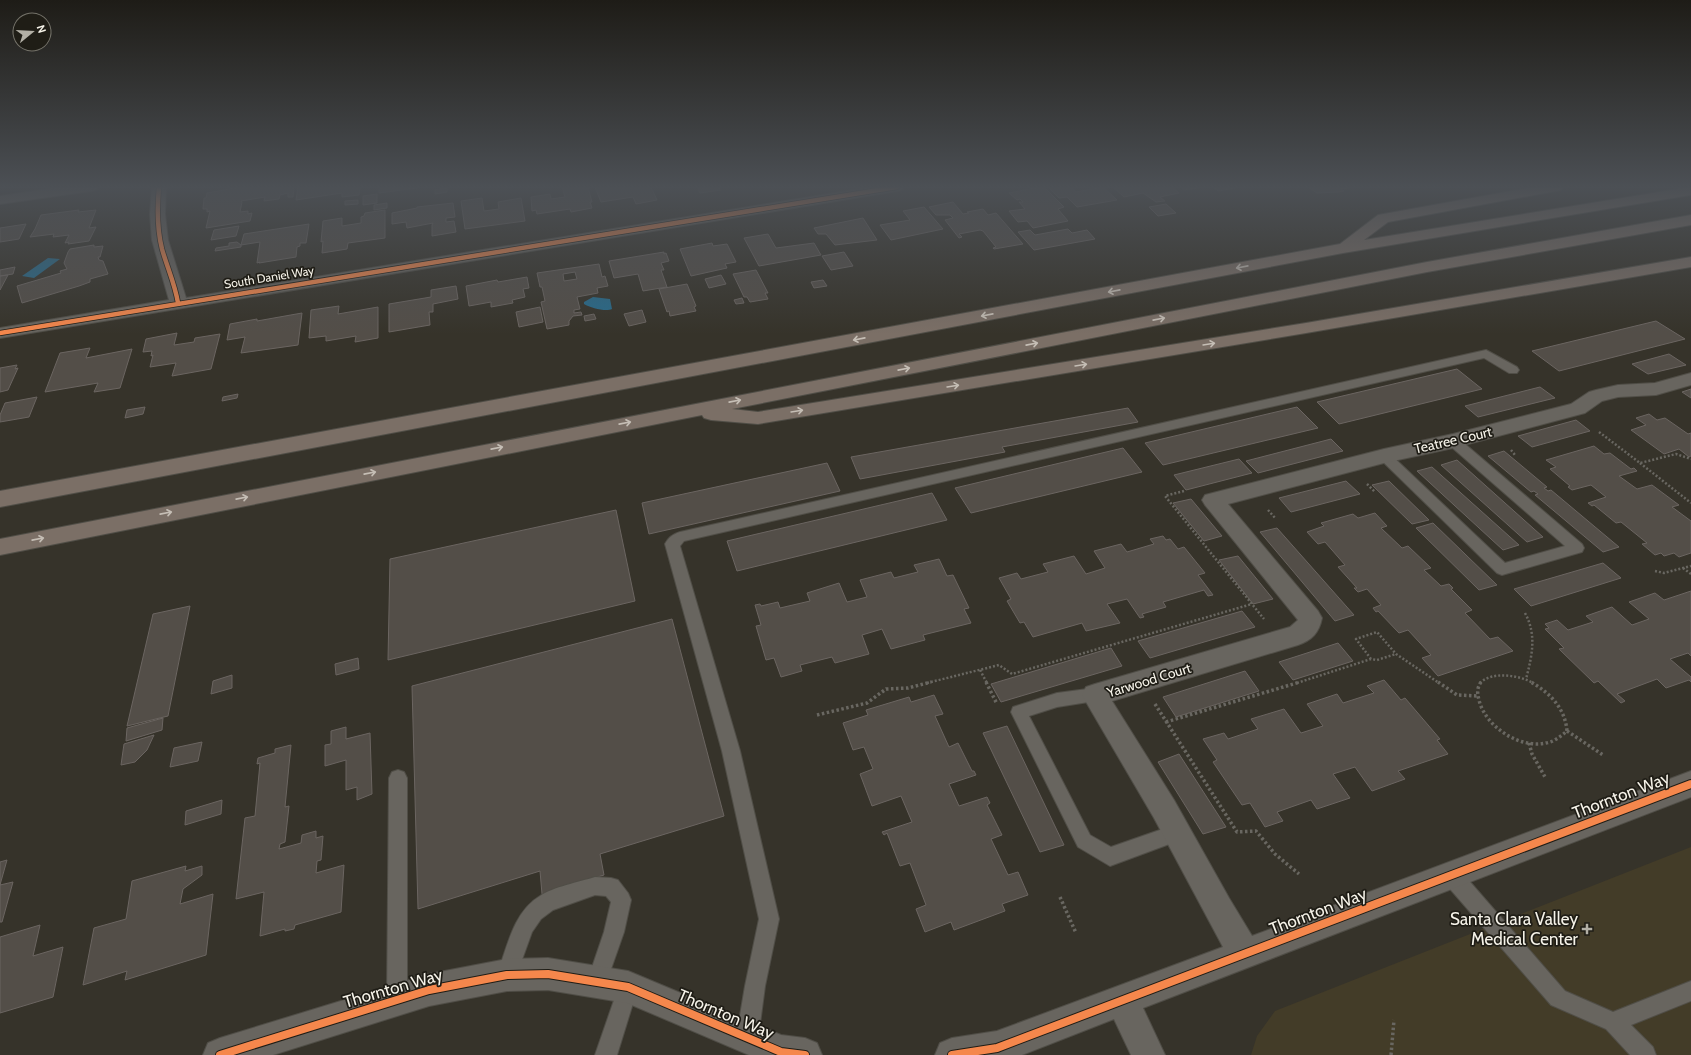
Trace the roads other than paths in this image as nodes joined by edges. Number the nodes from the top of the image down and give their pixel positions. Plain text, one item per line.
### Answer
1 (160, 236) edge
2 (592, 236) edge
3 (1359, 236) edge
4 (1415, 236) edge
5 (1599, 236) edge
6 (1343, 248) junction
7 (1691, 262) edge
8 (178, 303) junction
9 (0, 333) edge
10 (1513, 370) dead end
11 (1691, 380) edge
12 (683, 412) junction
13 (1453, 441) junction
14 (1384, 456) junction
15 (0, 499) edge
16 (1213, 500) joint
17 (0, 547) edge
18 (1095, 695) junction
19 (398, 778) dead end
20 (1691, 784) edge
21 (1177, 833) junction
22 (1451, 875) junction
23 (1245, 954) junction
24 (507, 975) junction
25 (597, 982) junction
26 (628, 987) junction
27 (1691, 991) edge
28 (397, 999) junction
29 (1122, 1000) junction
30 (1613, 1022) junction
31 (747, 1039) junction
32 (237, 1052) edge
33 (606, 1055) edge
34 (805, 1055) edge
35 (952, 1055) edge
36 (1148, 1055) edge
37 (1645, 1055) edge

1 - 8 street
2 - 8 street, South Daniel Way
3 - 6 highway
4 - 6 highway
12 -> 5 highway
6 -> 15 highway
12 -> 7 highway
8 - 9 street, South Daniel Way
10 - 31 lane
11 - 13 street, Teatree Court
17 -> 12 highway
13 - 14 street, Teatree Court
13 - 14 lane
14 - 16 street, Teatree Court
16 - 18 street, Yarwood Court
18 - 21 street, Yarwood Court
18 - 21 lane
19 - 28 lane
20 - 22 street, Thornton Way
21 - 23 street, Yarwood Court
22 - 23 street, Thornton Way
22 - 30 lane
23 - 29 street, Thornton Way
24 - 25 street, Thornton Way
24 - 25 lane
24 - 28 street, Thornton Way
25 - 26 street, Thornton Way
26 - 31 street, Thornton Way
26 - 33 lane
27 - 30 lane
28 - 32 street, Thornton Way
29 - 35 street, Thornton Way
29 - 36 street
30 - 37 lane
31 - 34 street, Thornton Way

